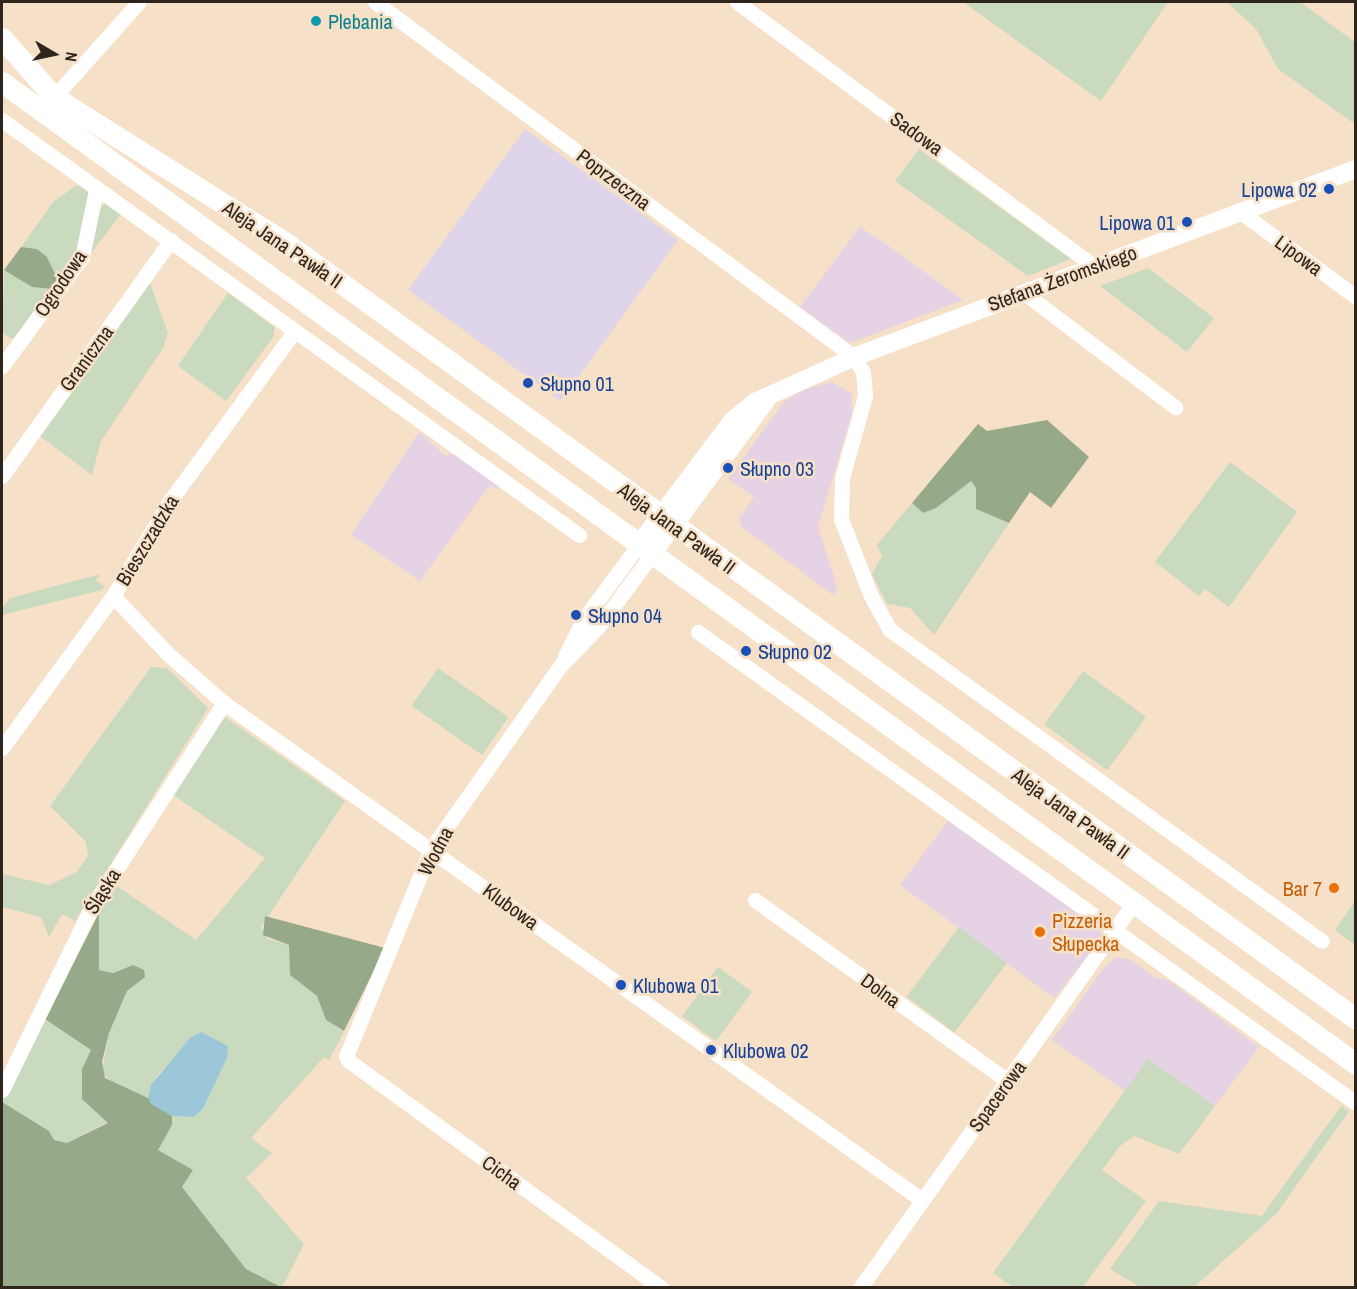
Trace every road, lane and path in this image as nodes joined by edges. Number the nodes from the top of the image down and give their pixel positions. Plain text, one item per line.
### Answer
1 (140, 2) edge
2 (375, 2) edge
3 (737, 2) edge
4 (2, 38) edge
5 (2, 82) edge
6 (54, 97) junction
7 (2, 120) edge
8 (1356, 169) edge
9 (96, 190) junction
10 (1242, 213) junction
11 (171, 240) junction
12 (1095, 267) junction
13 (1023, 292) junction
14 (1356, 297) edge
15 (293, 333) junction
16 (854, 357) junction
17 (2, 366) edge
18 (1174, 407) dead end
19 (2, 476) edge
20 (667, 520) junction
21 (579, 535) dead end
22 (646, 548) junction
23 (113, 596) junction
24 (698, 632) dead end
25 (224, 704) junction
26 (2, 748) edge
27 (431, 849) junction
28 (755, 900) dead end
29 (1133, 904) junction
30 (1114, 930) junction
31 (1322, 941) dead end
32 (1356, 1019) edge
33 (346, 1056) joint
34 (1356, 1064) edge
35 (1008, 1081) junction
36 (2, 1090) edge
37 (1356, 1103) edge
38 (922, 1200) junction
39 (661, 1287) edge
40 (860, 1287) edge

1 - 6 street
2 - 16 street, Poprzeczna
3 - 12 street, Sadowa
4 - 6 main road, Aleja Jana Pawła II
5 - 22 main road, Aleja Jana Pawła II
6 - 20 main road, Aleja Jana Pawła II
7 - 9 street
8 - 10 street, Stefana Żeromskiego
9 - 11 street
9 - 17 street, Ogrodowa
10 - 12 street, Stefana Żeromskiego
10 - 14 street, Lipowa
11 - 15 street
11 - 19 street, Graniczna
12 - 13 street, Stefana Żeromskiego
13 - 16 street, Stefana Żeromskiego
13 - 18 street
15 - 21 street
15 - 23 street, Bieszczadzka
16 - 20 street, Stefana Żeromskiego
16 - 31 street
20 - 22 street, Stefana Żeromskiego
20 - 32 main road, Aleja Jana Pawła II
22 - 27 street, Wodna
22 - 29 main road, Aleja Jana Pawła II
23 - 25 street, Klubowa
23 - 26 street, Bieszczadzka
24 - 30 street
25 - 27 street, Klubowa
25 - 36 street, Śląska
27 - 33 street, Wodna
27 - 38 street, Klubowa
28 - 35 street, Dolna
29 - 30 street, Spacerowa
29 - 34 main road, Aleja Jana Pawła II
30 - 35 street, Spacerowa
30 - 37 street
33 - 39 street, Cicha
35 - 38 street, Spacerowa
38 - 40 street, Spacerowa

